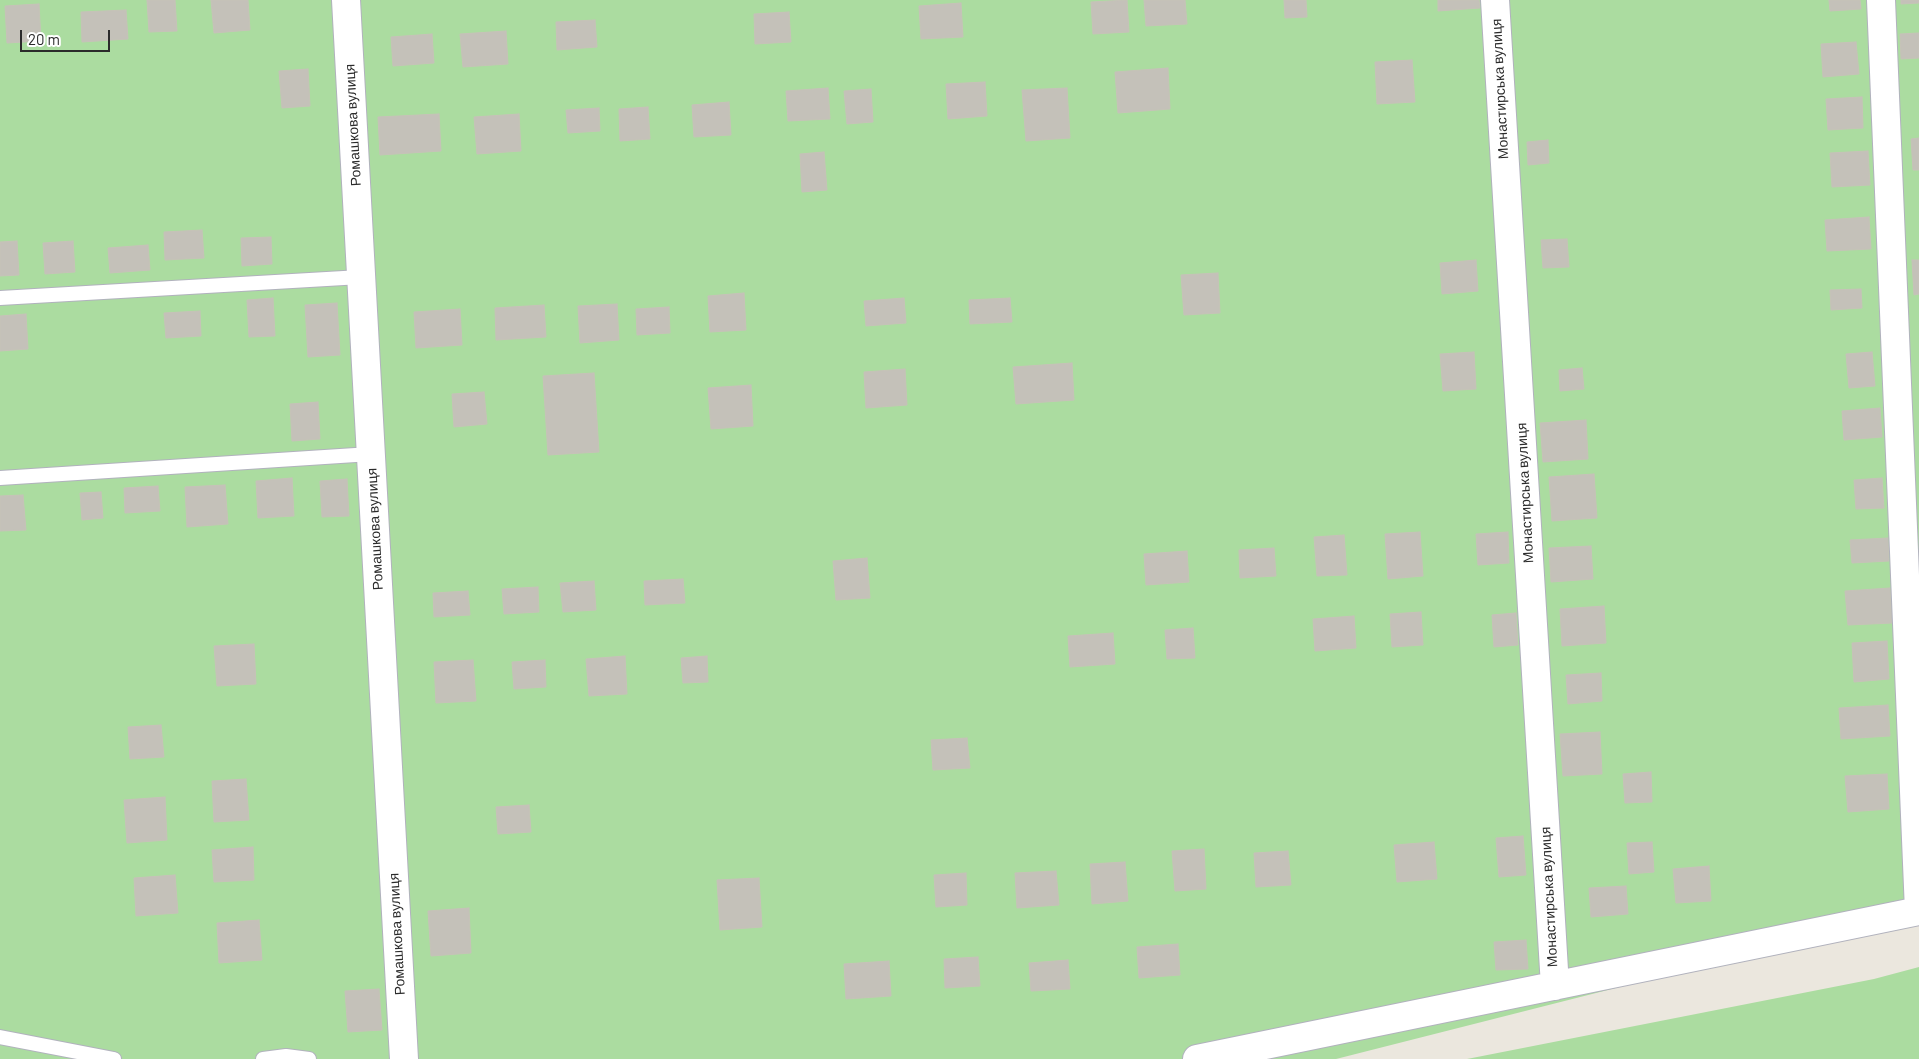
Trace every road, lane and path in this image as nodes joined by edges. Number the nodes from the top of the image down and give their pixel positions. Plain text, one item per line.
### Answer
1 (346, 0) edge
2 (1495, 0) edge
3 (1881, 0) edge
4 (361, 277) junction
5 (0, 298) edge
6 (371, 454) junction
7 (0, 478) edge
8 (1919, 911) edge
9 (1555, 986) junction
10 (0, 1037) edge
11 (114, 1059) edge
12 (263, 1059) edge
13 (309, 1059) edge
14 (404, 1059) edge
15 (1197, 1059) edge

1 - 4 street, Ромашкова вулиця
2 - 9 street, Монастирська вулиця
3 - 8 street
4 - 5 lane
4 - 6 street, Ромашкова вулиця
6 - 7 lane
6 - 14 street, Ромашкова вулиця
8 - 9 street
9 - 15 street
10 - 11 lane
12 - 13 lane

